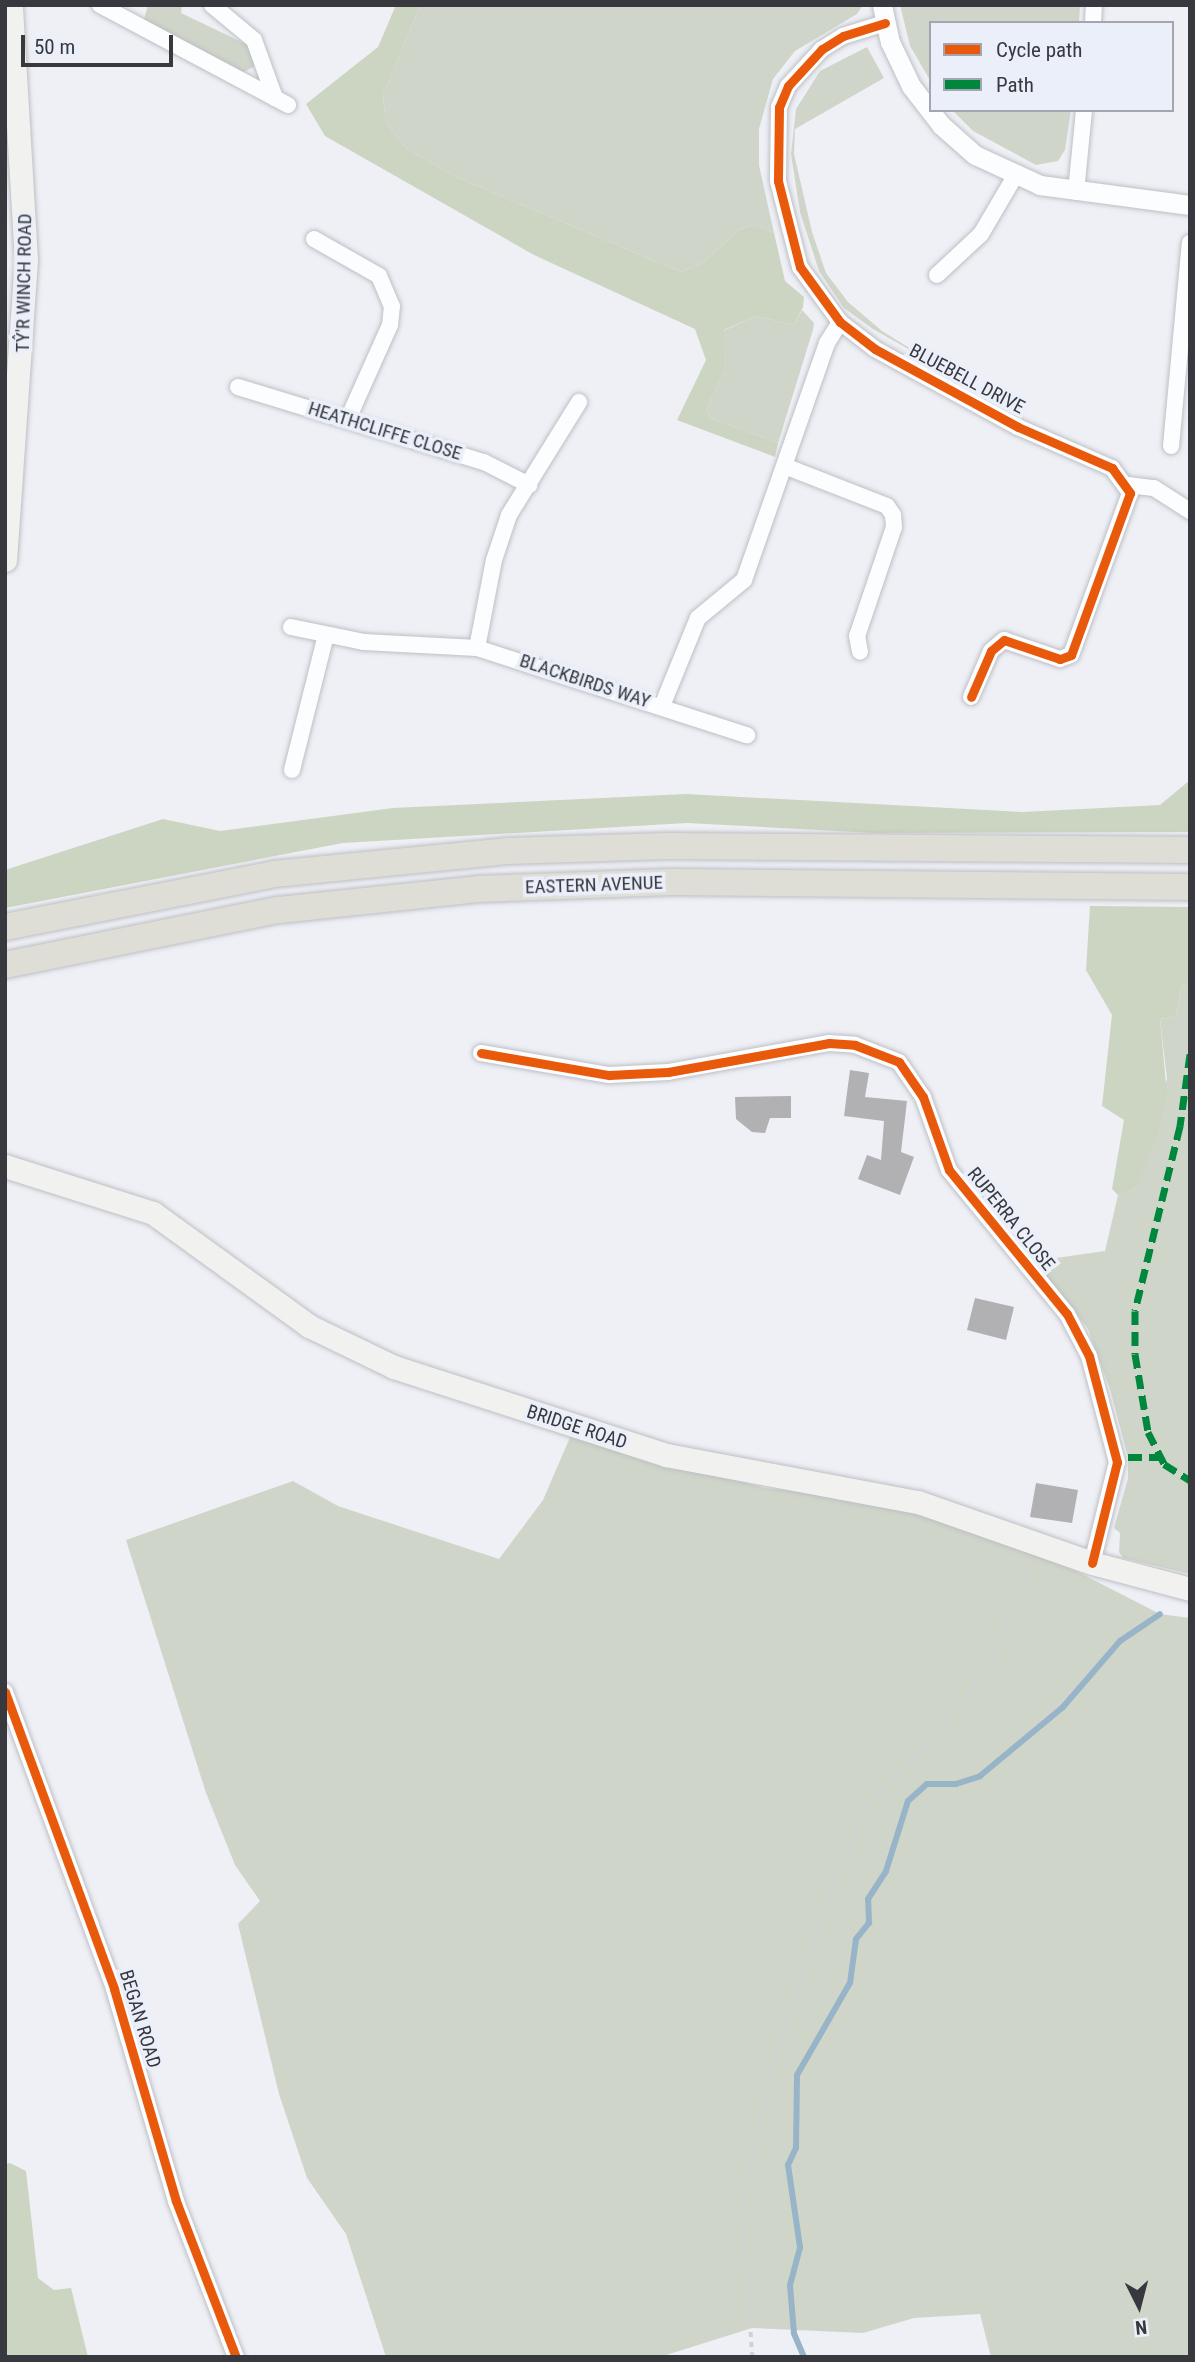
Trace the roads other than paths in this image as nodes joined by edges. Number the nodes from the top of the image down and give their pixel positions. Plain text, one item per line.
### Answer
1 (11, 5) edge
2 (100, 5) edge
3 (212, 5) edge
4 (126, 9) edge
5 (883, 14) edge
6 (929, 109) edge
7 (932, 112) edge
8 (1084, 112) edge
9 (1015, 176) junction
10 (1076, 192) junction
11 (1190, 205) edge
12 (314, 239) dead end
13 (1190, 243) edge
14 (937, 275) dead end
15 (840, 322) junction
16 (238, 387) dead end
17 (579, 402) dead end
18 (348, 419) junction
19 (1171, 446) dead end
20 (787, 467) junction
21 (528, 485) junction
22 (1128, 485) junction
23 (1190, 511) edge
24 (5, 560) edge
25 (291, 626) dead end
26 (326, 635) junction
27 (477, 648) junction
28 (860, 652) dead end
29 (971, 697) dead end
30 (662, 706) junction
31 (747, 735) dead end
32 (292, 770) dead end
33 (1190, 850) edge
34 (1190, 887) edge
35 (5, 927) edge
36 (5, 965) edge
37 (481, 1053) dead end
38 (5, 1166) edge
39 (1092, 1563) junction
40 (1190, 1589) edge
41 (5, 1692) edge
42 (236, 2357) edge

1 - 24 main road, TŶ'R WINCH ROAD
2 - 4 street
3 - 4 street
5 - 6 street
5 - 15 street, BLUEBELL DRIVE
7 - 9 street
8 - 10 street
9 - 10 street
9 - 14 street
10 - 11 street
12 - 18 street
13 - 19 street
15 - 20 street, BLACKBIRDS WAY
15 - 22 street, BLUEBELL DRIVE
16 - 18 street, HEATHCLIFFE CLOSE
17 - 21 street
18 - 21 street, HEATHCLIFFE CLOSE
20 - 28 street
20 - 30 street, BLACKBIRDS WAY
21 - 27 street
22 - 23 street
22 - 29 street
25 - 26 street, BLACKBIRDS WAY
26 - 27 street, BLACKBIRDS WAY
26 - 32 street
27 - 30 street, BLACKBIRDS WAY
30 - 31 street
33 - 35 highway, EASTERN AVENUE
34 - 36 highway, EASTERN AVENUE
37 - 39 street, RUPERRA CLOSE
38 - 39 main road, BRIDGE ROAD
39 - 40 main road, BRIDGE ROAD
41 - 42 street, BEGAN ROAD

